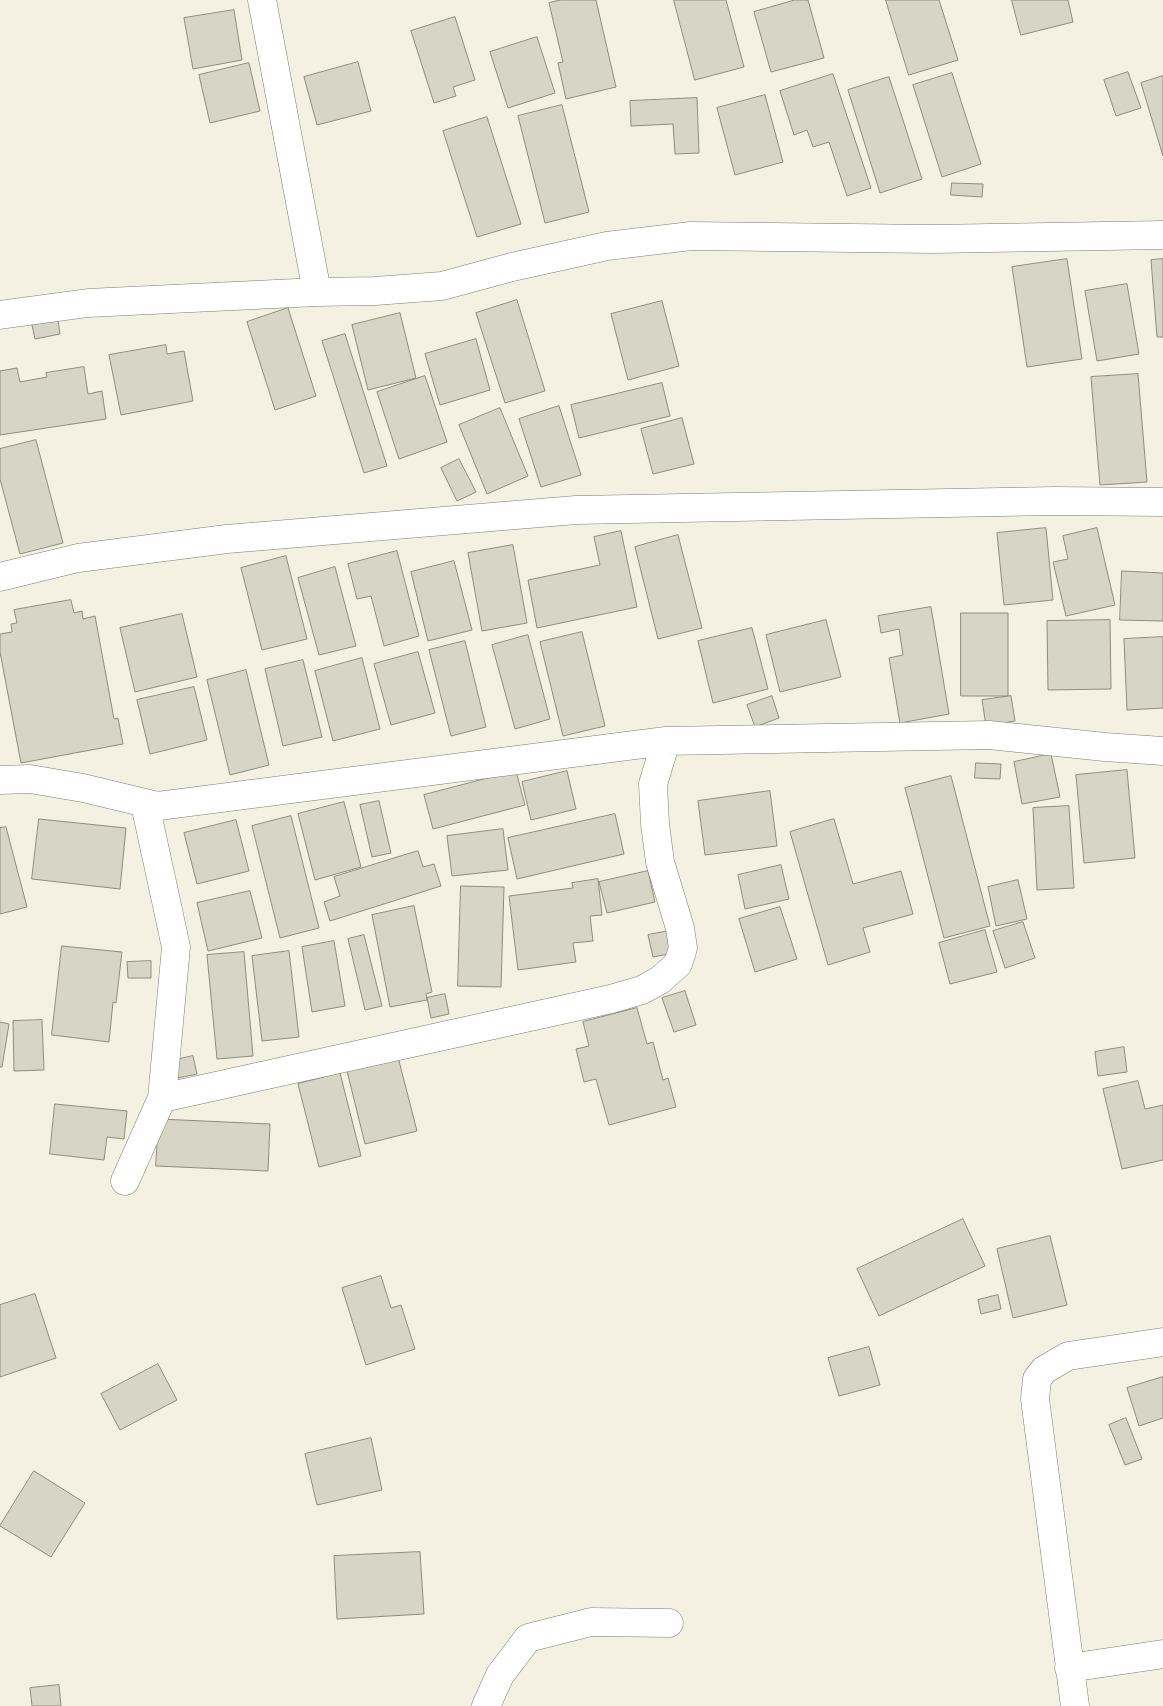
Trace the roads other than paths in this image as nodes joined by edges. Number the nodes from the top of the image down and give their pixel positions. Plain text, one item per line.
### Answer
1 (262, 0) edge
2 (1163, 235) edge
3 (318, 292) junction
4 (0, 316) edge
5 (1163, 502) edge
6 (0, 577) edge
7 (666, 741) junction
8 (1163, 751) edge
9 (0, 780) edge
10 (145, 804) junction
11 (162, 1098) junction
12 (125, 1181) dead end
13 (1163, 1342) edge
14 (669, 1623) dead end
15 (1163, 1654) edge
16 (1069, 1668) junction
17 (486, 1706) edge
18 (1075, 1706) edge

1 - 3 street
2 - 3 street
3 - 4 street
5 - 6 street
7 - 8 street
7 - 10 street
7 - 11 street
9 - 10 street
10 - 11 street
11 - 12 street
13 - 16 street
14 - 17 street
15 - 16 street
16 - 18 street

